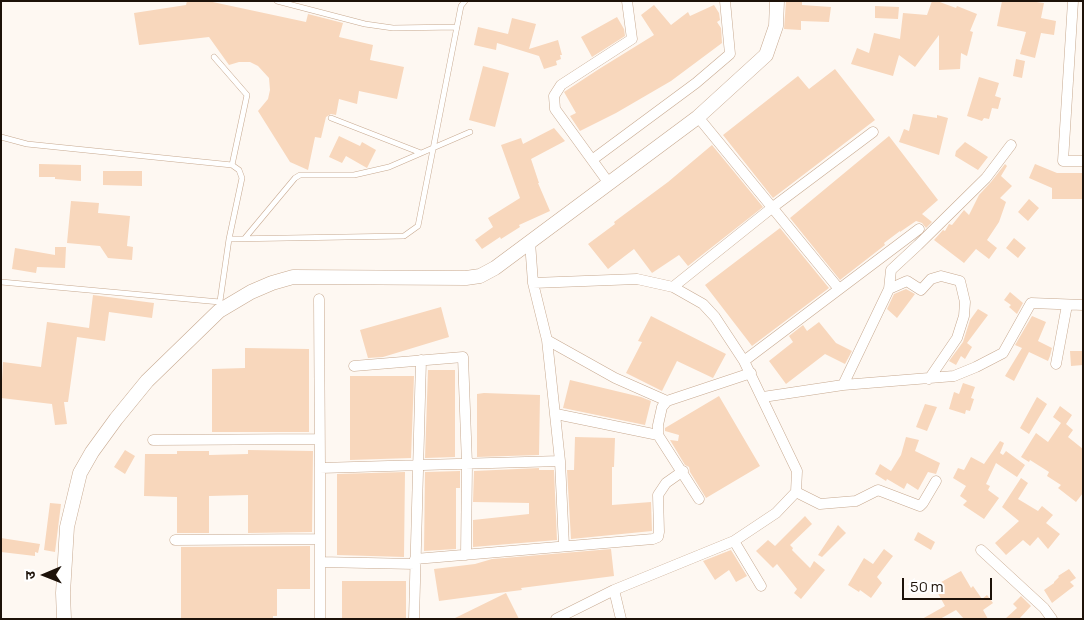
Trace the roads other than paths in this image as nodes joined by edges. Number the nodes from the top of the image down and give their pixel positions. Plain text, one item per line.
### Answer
1 (277, 1) edge
2 (465, 1) edge
3 (627, 1) edge
4 (725, 1) edge
5 (777, 1) edge
6 (1073, 1) edge
7 (457, 27) junction
8 (214, 58) dead end
9 (698, 117) junction
10 (331, 118) dead end
11 (470, 132) dead end
12 (873, 132) dead end
13 (1, 136) edge
14 (1011, 145) dead end
15 (434, 148) junction
16 (421, 153) junction
17 (592, 160) junction
18 (1083, 161) edge
19 (232, 165) junction
20 (608, 182) junction
21 (773, 207) junction
22 (919, 229) dead end
23 (245, 238) junction
24 (229, 239) junction
25 (530, 242) junction
26 (1, 282) edge
27 (533, 283) junction
28 (673, 287) junction
29 (840, 289) junction
30 (889, 289) junction
31 (319, 299) dead end
32 (1067, 304) junction
33 (1083, 305) edge
34 (220, 307) junction
35 (547, 340) junction
36 (421, 360) junction
37 (744, 361) junction
38 (1056, 364) dead end
39 (354, 366) dead end
40 (751, 373) junction
41 (929, 379) junction
42 (842, 385) junction
43 (762, 397) junction
44 (667, 401) junction
45 (556, 414) junction
46 (658, 435) junction
47 (319, 439) junction
48 (153, 440) dead end
49 (560, 462) junction
50 (467, 464) junction
51 (417, 466) junction
52 (320, 468) junction
53 (683, 472) junction
54 (936, 481) dead end
55 (796, 492) junction
56 (699, 499) dead end
57 (320, 539) junction
58 (175, 540) dead end
59 (734, 541) junction
60 (564, 546) junction
61 (981, 550) dead end
62 (466, 555) junction
63 (320, 562) junction
64 (415, 562) junction
65 (761, 586) dead end
66 (614, 590) junction
67 (319, 618) edge
68 (64, 619) edge
69 (414, 619) edge
70 (556, 619) edge
71 (621, 619) edge
72 (1052, 619) edge

1 - 7 lane
2 - 7 lane
3 - 17 street
4 - 17 street
5 - 9 street
6 - 18 street
7 - 15 lane
8 - 19 lane
9 - 20 street
9 - 21 street
10 - 16 lane
11 - 15 lane
12 - 21 street
13 - 19 lane
14 - 30 street
15 - 16 lane
15 - 23 lane
16 - 23 lane
17 - 20 street
19 - 24 lane
20 - 25 street
21 - 28 street
21 - 29 street
22 - 29 street
23 - 24 lane
24 - 34 lane
25 - 27 street
25 - 34 street
26 - 34 lane
27 - 28 street
27 - 35 street
28 - 37 street
29 - 37 street
30 - 41 street
30 - 42 street
31 - 47 street
32 - 33 street
32 - 38 street
32 - 41 street
34 - 68 street
35 - 44 street
35 - 45 street
36 - 39 street
36 - 50 street
36 - 51 street
37 - 40 street
40 - 43 street
40 - 44 street
41 - 42 street
42 - 43 street
43 - 55 street
44 - 46 street
45 - 46 street
45 - 49 street
46 - 53 street
47 - 48 street
47 - 52 street
49 - 50 street
49 - 60 street
50 - 51 street
50 - 62 street
51 - 52 street
51 - 64 street
52 - 57 street
53 - 56 street
53 - 60 street
54 - 55 street
55 - 59 street
57 - 58 street
57 - 63 street
59 - 65 street
59 - 66 street
60 - 62 street
61 - 72 street
62 - 64 street
63 - 64 street
63 - 67 street
64 - 69 street
66 - 70 street
66 - 71 street

